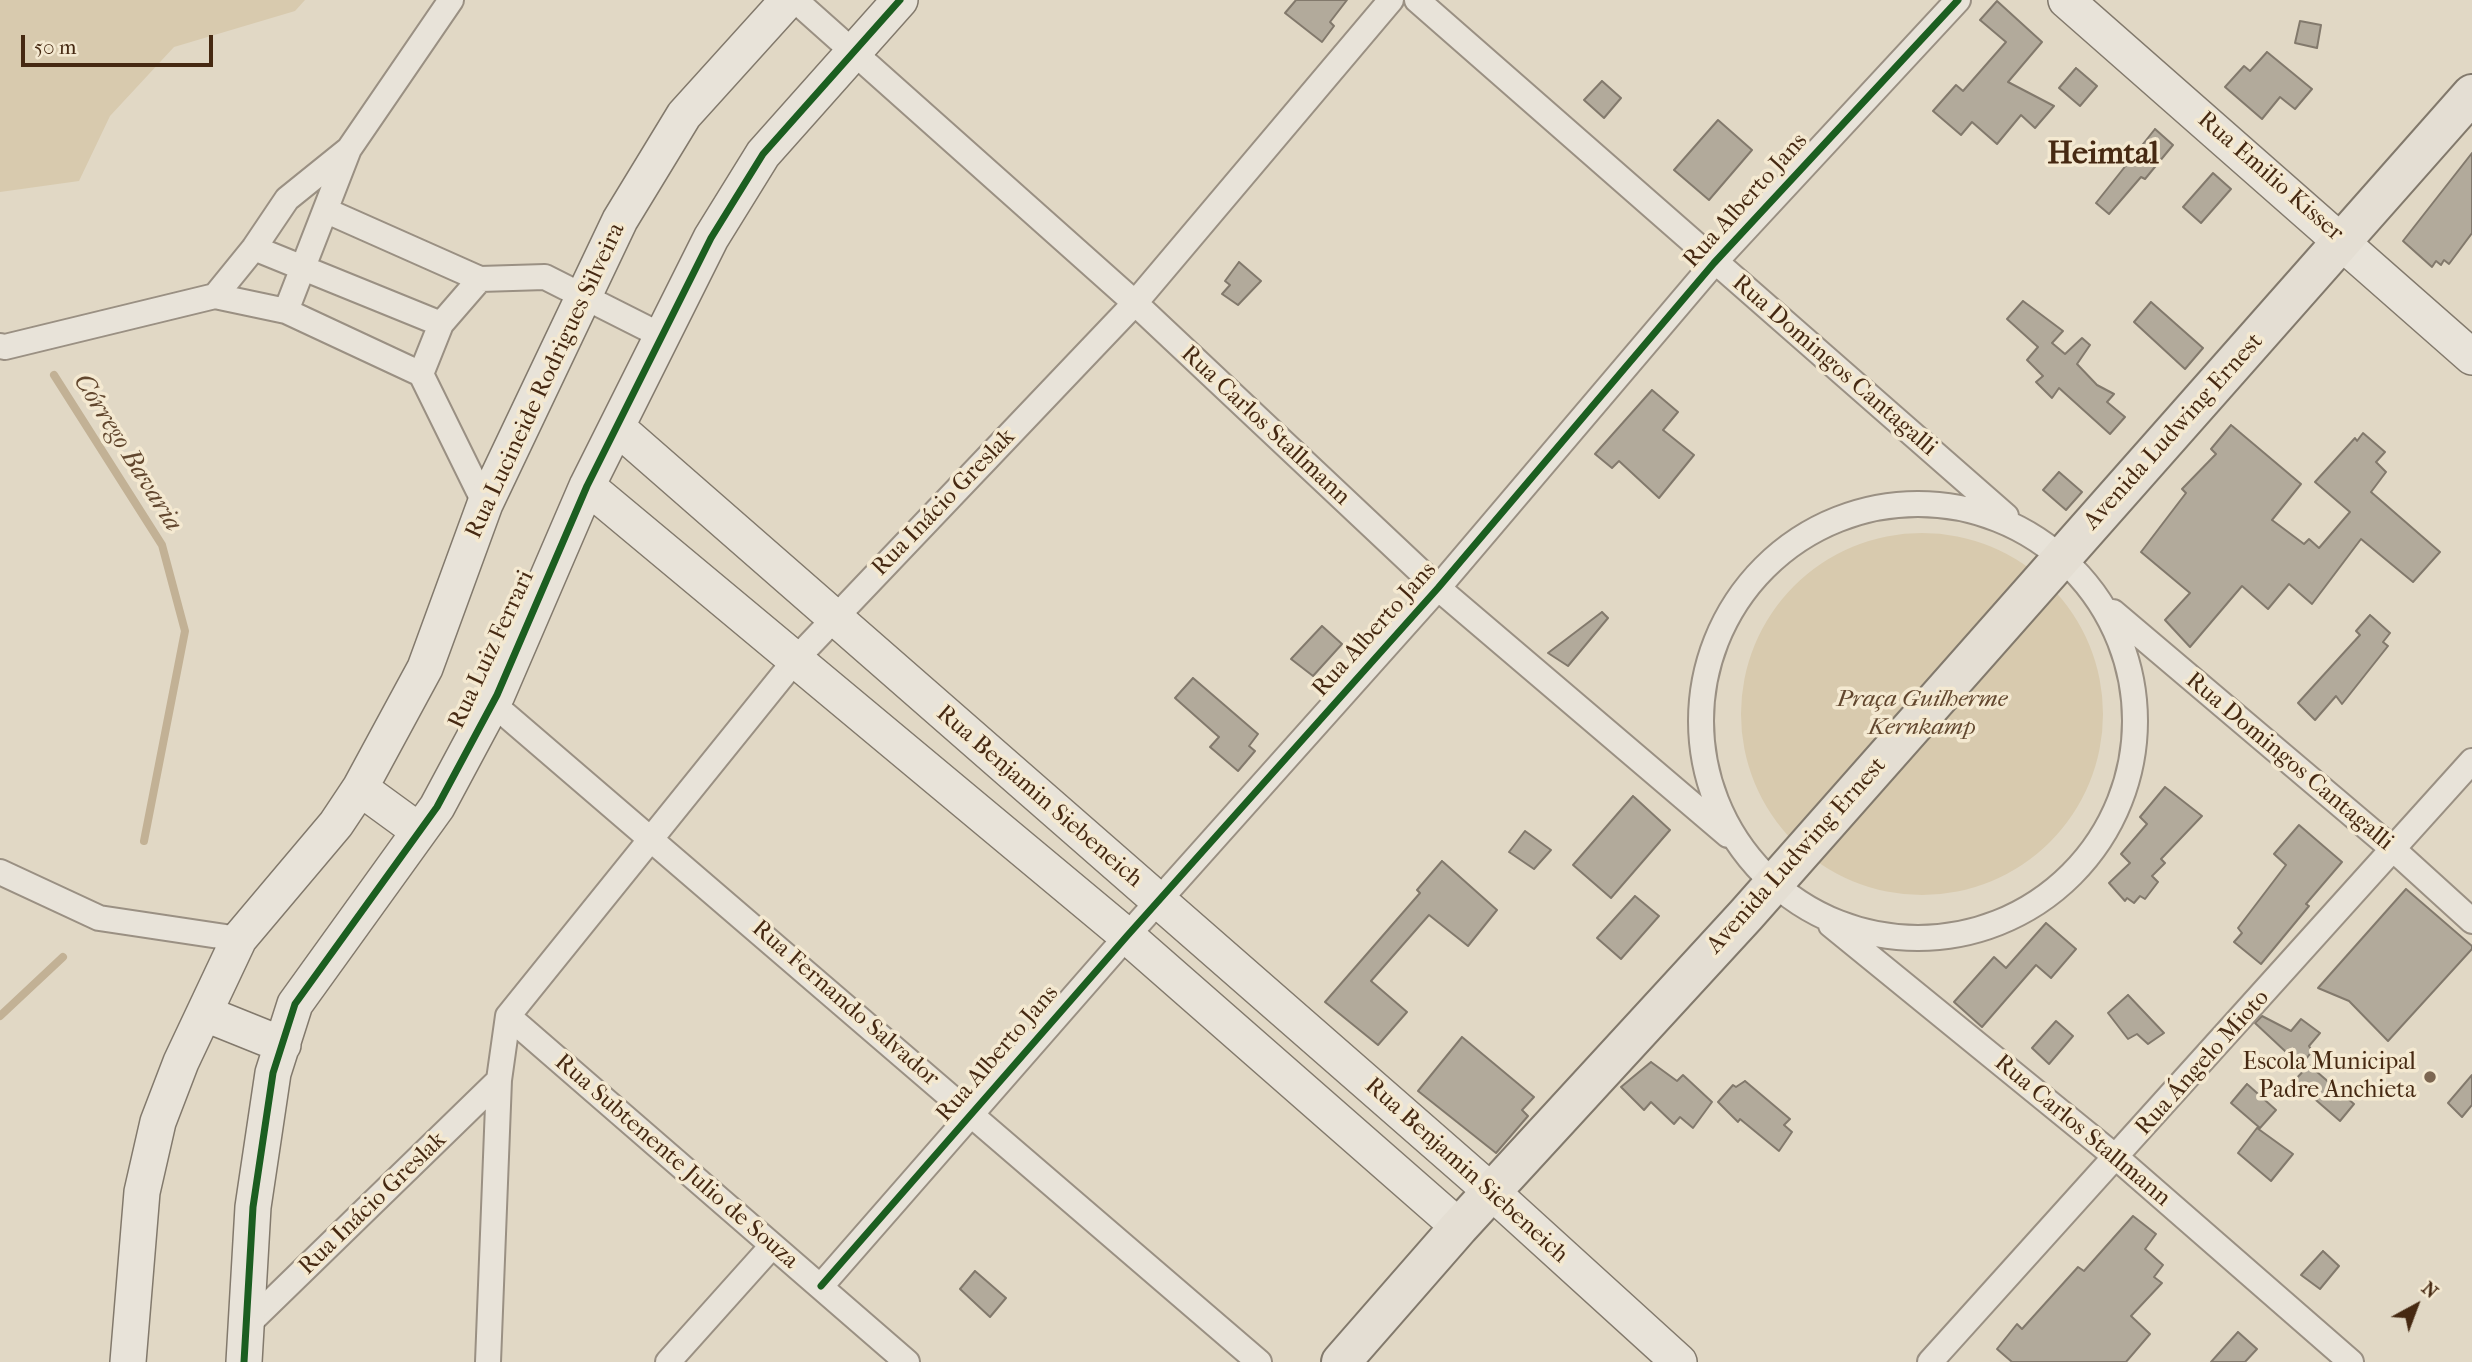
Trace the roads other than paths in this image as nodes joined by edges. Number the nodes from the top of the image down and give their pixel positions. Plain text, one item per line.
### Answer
1 (451, 0) edge
2 (788, 0) edge
3 (795, 0) edge
4 (900, 0) edge
5 (1391, 0) edge
6 (1417, 0) edge
7 (1958, 0) edge
8 (2066, 0) edge
9 (853, 53) junction
10 (2472, 94) edge
11 (349, 149) junction
12 (327, 211) junction
13 (2344, 241) junction
14 (254, 248) junction
15 (1714, 262) junction
16 (303, 270) junction
17 (480, 279) junction
18 (215, 296) junction
19 (583, 298) junction
20 (1135, 303) junction
21 (286, 312) junction
22 (441, 324) junction
23 (662, 336) junction
24 (0, 346) edge
25 (2472, 357) edge
26 (421, 374) junction
27 (619, 429) junction
28 (587, 486) junction
29 (485, 504) junction
30 (2031, 537) junction
31 (2058, 563) junction
32 (1438, 588) junction
33 (2104, 605) junction
34 (834, 618) junction
35 (796, 659) junction
36 (492, 703) junction
37 (2472, 761) edge
38 (360, 788) junction
39 (419, 831) junction
40 (653, 839) junction
41 (1741, 845) junction
42 (2394, 850) junction
43 (0, 872) edge
44 (1773, 884) junction
45 (1158, 901) junction
46 (1809, 907) junction
47 (2472, 921) edge
48 (1127, 936) junction
49 (239, 939) junction
50 (206, 1014) junction
51 (508, 1016) junction
52 (283, 1045) junction
53 (499, 1080) junction
54 (972, 1113) junction
55 (2117, 1158) junction
56 (1492, 1192) junction
57 (1459, 1227) junction
58 (772, 1246) junction
59 (821, 1286) junction
60 (246, 1327) junction
61 (128, 1362) edge
62 (244, 1362) edge
63 (488, 1362) edge
64 (668, 1362) edge
65 (907, 1362) edge
66 (1259, 1362) edge
67 (1341, 1362) edge
68 (1679, 1362) edge
69 (1930, 1362) edge
70 (2351, 1362) edge

1 - 11 street
2 - 19 street, Rua Lucineide Rodrigues Silveira
3 - 9 street, Rua Carlos Stallmann
4 - 9 street, Rua Luiz Ferrari
5 - 20 street, Rua Inácio Greslak
6 - 15 street, Rua Domingos Cantagalli
7 - 15 street, Rua Alberto Jans
8 - 13 street, Rua Emilio Kisser
9 - 20 street, Rua Carlos Stallmann
9 - 23 street, Rua Luiz Ferrari
10 - 13 highway, Avenida Ludwing Ernest
11 - 12 street
11 - 14 street
12 - 16 street
12 - 17 street
13 - 25 street, Rua Emilio Kisser
13 - 31 highway, Avenida Ludwing Ernest
14 - 16 street
14 - 18 street
15 - 30 street, Rua Domingos Cantagalli
15 - 32 street, Rua Alberto Jans
16 - 21 street
16 - 22 street
17 - 19 street
17 - 22 street
18 - 21 street
18 - 24 street
19 - 23 street
19 - 29 street, Rua Lucineide Rodrigues Silveira
20 - 32 street, Rua Carlos Stallmann
20 - 34 street, Rua Inácio Greslak
21 - 26 street
22 - 26 street
23 - 27 street, Rua Luiz Ferrari
26 - 29 street
27 - 28 street, Rua Luiz Ferrari
27 - 34 street, Rua Benjamin Siebeneich
28 - 35 street, Rua Benjamin Siebeneich
28 - 36 street, Rua Luiz Ferrari
29 - 38 street, Rua Lucineide Rodrigues Silveira
30 - 31 street, Rua Domingos Cantagalli
30 - 41 street
31 - 33 street, Rua Domingos Cantagalli
31 - 44 highway, Avenida Ludwing Ernest
32 - 41 street, Rua Carlos Stallmann
32 - 45 street, Rua Alberto Jans
33 - 42 street, Rua Domingos Cantagalli
33 - 46 street
34 - 35 street, Rua Inácio Greslak
34 - 45 street, Rua Benjamin Siebeneich
35 - 40 street, Rua Inácio Greslak
35 - 48 street, Rua Benjamin Siebeneich
36 - 39 street, Rua Luiz Ferrari
36 - 40 street, Rua Fernando Salvador
37 - 42 street, Rua Ángelo Mioto
38 - 39 street
38 - 49 street, Rua Lucineide Rodrigues Silveira
39 - 52 street, Rua Luiz Ferrari
40 - 51 street, Rua Inácio Greslak
40 - 54 street, Rua Fernando Salvador
41 - 44 street
42 - 47 street, Rua Domingos Cantagalli
42 - 55 street, Rua Ángelo Mioto
43 - 49 street
44 - 46 street
44 - 56 highway, Avenida Ludwing Ernest
45 - 48 street, Rua Alberto Jans
45 - 56 street, Rua Benjamin Siebeneich
46 - 55 street, Rua Carlos Stallmann
48 - 54 street, Rua Alberto Jans
48 - 57 street, Rua Benjamin Siebeneich
49 - 50 street, Rua Lucineide Rodrigues Silveira
50 - 52 street
50 - 61 street, Rua Lucineide Rodrigues Silveira
51 - 53 street
51 - 58 street, Rua Subtenente Julio de Souza
52 - 60 street, Rua Luiz Ferrari
53 - 60 street, Rua Inácio Greslak
53 - 63 street
54 - 59 street, Rua Alberto Jans
54 - 66 street, Rua Fernando Salvador
55 - 69 street, Rua Ángelo Mioto
55 - 70 street, Rua Carlos Stallmann
56 - 57 highway, Avenida Ludwing Ernest
56 - 68 street, Rua Benjamin Siebeneich
57 - 67 highway, Avenida Ludwing Ernest
58 - 59 street, Rua Subtenente Julio de Souza
58 - 64 street
59 - 65 street, Rua Subtenente Julio de Souza
60 - 62 street, Rua Luiz Ferrari

